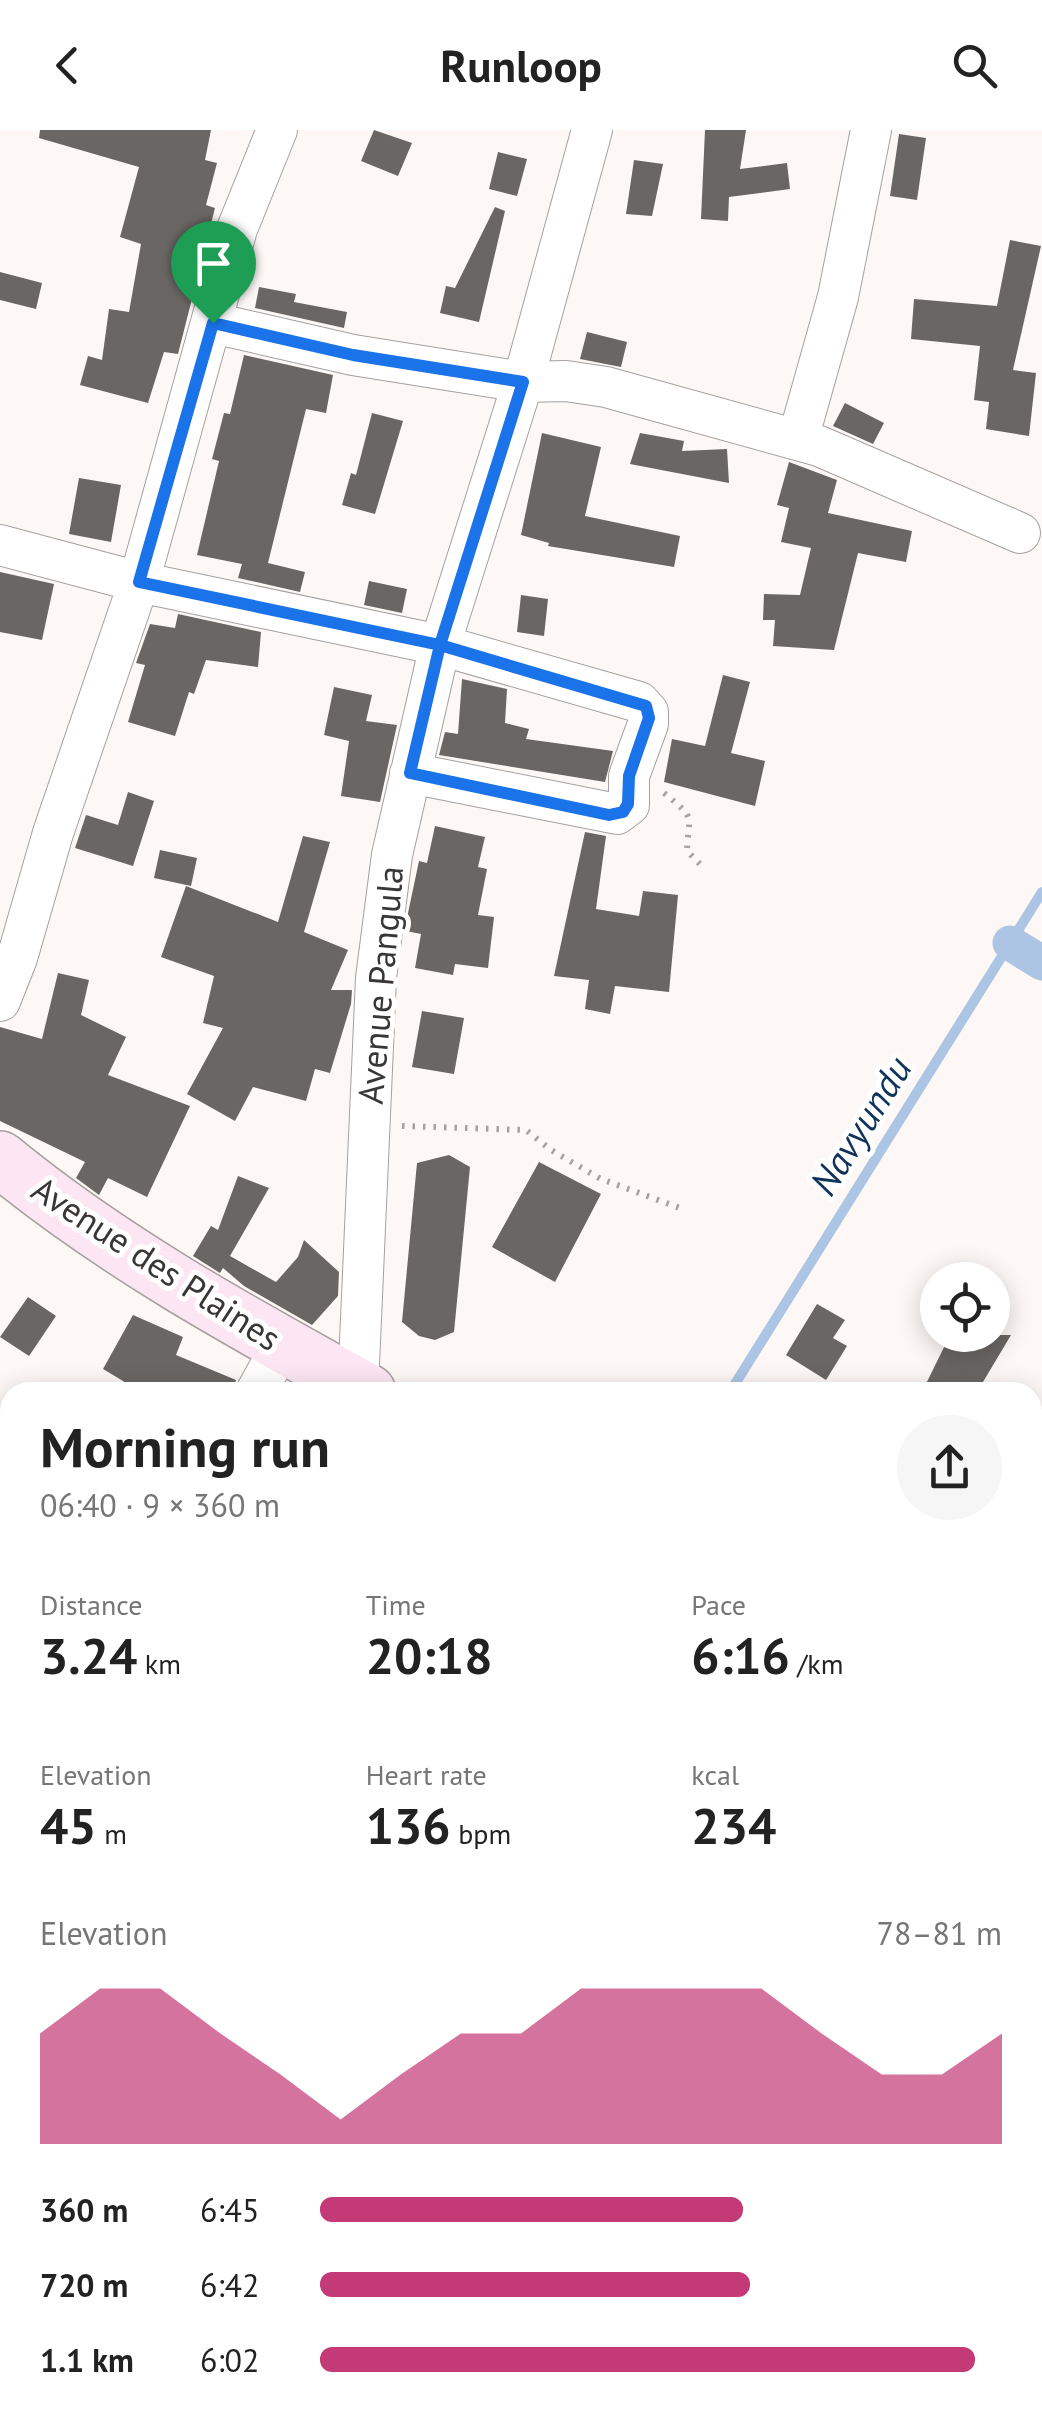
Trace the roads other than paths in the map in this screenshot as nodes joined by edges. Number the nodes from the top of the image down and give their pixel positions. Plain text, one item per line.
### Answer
1 (277, 130) edge
2 (592, 130) edge
3 (870, 130) edge
4 (213, 323) junction
5 (523, 382) junction
6 (798, 439) junction
7 (1020, 533) dead end
8 (0, 545) edge
9 (139, 582) junction
10 (440, 645) junction
11 (410, 773) junction
12 (0, 1001) edge
13 (0, 1159) edge
14 (268, 1370) edge
15 (325, 1382) edge
16 (363, 1382) edge

1 - 4 street
2 - 5 street, Avenue Pangula
3 - 6 street
4 - 5 street
4 - 9 street
5 - 6 street
5 - 10 street, Avenue Pangula
6 - 7 street
8 - 9 street
9 - 10 street
9 - 12 street
10 - 11 street, Avenue Pangula
10 - 11 street
11 - 16 street, Avenue Pangula
13 - 14 street, Avenue des Plaines
14 - 15 street, Avenue des Plaines

